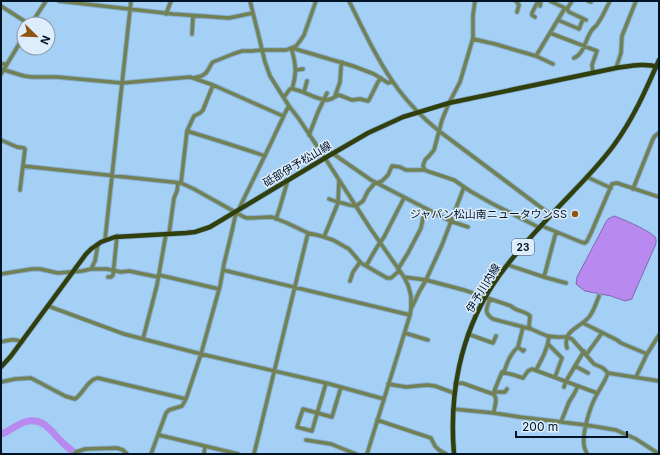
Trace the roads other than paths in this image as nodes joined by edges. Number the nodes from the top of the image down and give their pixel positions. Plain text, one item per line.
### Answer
1 (46, 1) edge
2 (59, 1) edge
3 (131, 1) edge
4 (171, 1) edge
5 (250, 1) edge
6 (316, 1) edge
7 (349, 1) edge
8 (475, 1) edge
9 (516, 1) edge
10 (539, 1) edge
11 (550, 1) edge
12 (572, 1) edge
13 (610, 1) edge
14 (636, 1) edge
15 (1, 6) edge
16 (540, 6) dead end
17 (566, 8) junction
18 (130, 10) junction
19 (517, 12) dead end
20 (166, 14) junction
21 (253, 14) junction
22 (17, 16) edge
23 (36, 16) edge
24 (192, 16) junction
25 (535, 17) dead end
26 (558, 20) junction
27 (550, 33) junction
28 (192, 34) dead end
29 (473, 39) junction
30 (585, 46) junction
31 (291, 48) junction
32 (16, 49) edge
33 (262, 50) junction
34 (536, 56) junction
35 (574, 58) dead end
36 (659, 60) edge
37 (342, 62) junction
38 (1, 64) edge
39 (7, 64) junction
40 (553, 64) dead end
41 (658, 67) edge
42 (616, 68) junction
43 (304, 69) dead end
44 (3, 70) edge
45 (296, 70) junction
46 (592, 73) junction
47 (1, 74) edge
48 (193, 78) junction
49 (381, 78) junction
50 (307, 81) dead end
51 (392, 81) junction
52 (122, 83) junction
53 (213, 85) junction
54 (292, 89) junction
55 (304, 92) junction
56 (327, 92) dead end
57 (336, 96) junction
58 (284, 97) junction
59 (323, 99) junction
60 (449, 103) junction
61 (289, 106) junction
62 (418, 112) junction
63 (283, 116) junction
64 (187, 131) junction
65 (439, 131) junction
66 (659, 133) edge
67 (309, 135) junction
68 (1, 140) edge
69 (332, 153) junction
70 (265, 156) junction
71 (325, 158) junction
72 (23, 166) junction
73 (425, 170) junction
74 (112, 176) junction
75 (587, 177) junction
76 (286, 181) junction
77 (339, 181) junction
78 (179, 183) junction
79 (376, 183) junction
80 (464, 187) junction
81 (611, 188) junction
82 (633, 189) junction
83 (20, 190) dead end
84 (659, 197) edge
85 (404, 198) junction
86 (330, 199) dead end
87 (338, 203) junction
88 (356, 206) junction
89 (425, 208) junction
90 (237, 212) junction
91 (551, 215) junction
92 (276, 219) junction
93 (450, 221) junction
94 (468, 227) dead end
95 (541, 227) junction
96 (556, 232) junction
97 (308, 233) junction
98 (167, 234) junction
99 (117, 236) junction
100 (324, 237) junction
101 (105, 240) junction
102 (380, 243) junction
103 (98, 244) junction
104 (360, 262) junction
105 (508, 265) junction
106 (366, 266) junction
107 (91, 269) junction
108 (113, 270) junction
109 (223, 270) junction
110 (399, 270) junction
111 (73, 272) junction
112 (1, 274) edge
113 (158, 276) junction
114 (108, 277) dead end
115 (404, 277) junction
116 (544, 277) junction
117 (426, 280) junction
118 (350, 281) dead end
119 (566, 283) dead end
120 (296, 287) junction
121 (219, 289) junction
122 (599, 296) dead end
123 (488, 298) junction
124 (48, 306) junction
125 (411, 308) junction
126 (410, 315) junction
127 (583, 323) junction
128 (523, 327) junction
129 (531, 329) junction
130 (405, 333) junction
131 (602, 333) junction
132 (468, 334) junction
133 (659, 335) edge
134 (496, 336) dead end
135 (548, 336) junction
136 (567, 337) junction
137 (143, 339) junction
138 (428, 340) dead end
139 (1, 342) edge
140 (22, 342) junction
141 (548, 344) junction
142 (518, 347) junction
143 (567, 348) dead end
144 (524, 350) dead end
145 (585, 353) junction
146 (201, 354) junction
147 (647, 354) junction
148 (575, 366) junction
149 (1, 367) edge
150 (536, 370) junction
151 (274, 371) junction
152 (504, 372) junction
153 (588, 373) dead end
154 (608, 373) junction
155 (555, 377) junction
156 (636, 377) junction
157 (566, 381) junction
158 (659, 381) edge
159 (1, 382) edge
160 (326, 382) junction
161 (388, 384) junction
162 (455, 384) junction
163 (578, 386) junction
164 (341, 387) junction
165 (564, 387) dead end
166 (507, 389) dead end
167 (454, 393) junction
168 (598, 393) junction
169 (494, 394) junction
170 (186, 399) junction
171 (384, 399) junction
172 (452, 409) junction
173 (317, 412) junction
174 (494, 413) junction
175 (378, 420) junction
176 (561, 422) junction
177 (586, 425) junction
178 (159, 435) junction
179 (306, 440) dead end
180 (205, 446) junction
181 (75, 453) edge
182 (127, 454) edge
183 (151, 454) edge
184 (204, 454) edge
185 (238, 454) edge
186 (254, 454) edge
187 (356, 454) edge
188 (367, 454) edge
189 (446, 454) edge
190 (454, 454) edge
191 (587, 454) edge
192 (659, 454) edge

1 - 23 street
2 - 18 street
3 - 18 street
4 - 20 street
5 - 21 street
6 - 31 street
7 - 51 street
8 - 29 street
9 - 19 street
10 - 16 street
10 - 25 street
11 - 17 street
12 - 17 street
13 - 30 street
14 - 42 street
15 - 22 street
17 - 26 street
17 - 26 street
18 - 20 street
18 - 52 street
20 - 24 street
21 - 24 street
21 - 33 street
24 - 28 street
26 - 27 street
27 - 30 street
27 - 34 street
29 - 34 street
29 - 60 street
30 - 35 street
30 - 46 street
31 - 33 street
31 - 37 street
31 - 45 street
32 - 39 street
33 - 48 street
33 - 58 street
34 - 40 street
36 - 41 main road, 伊予川内線 / 23
37 - 49 street
37 - 57 street
38 - 39 street
39 - 44 street
41 - 42 main road, 砥部伊予松山線
41 - 75 main road, 伊予川内線 / 23
42 - 46 main road, 砥部伊予松山線
43 - 45 street
44 - 47 street
44 - 52 street
45 - 54 street
46 - 60 main road, 砥部伊予松山線
48 - 52 street
48 - 53 street
49 - 51 street
49 - 57 street
50 - 55 street
51 - 62 street
52 - 74 street
53 - 63 street
53 - 64 street
54 - 55 street
54 - 58 street
55 - 59 street
56 - 59 street
57 - 59 street
58 - 61 street
59 - 67 street
60 - 62 main road, 砥部伊予松山線
60 - 65 street
61 - 63 street
61 - 67 street
62 - 65 street
62 - 69 main road, 砥部伊予松山線
63 - 70 street
64 - 70 street
64 - 78 street
65 - 73 street
65 - 91 street
66 - 82 street
67 - 71 street
68 - 72 street
69 - 71 main road, 砥部伊予松山線
69 - 79 street
70 - 90 street
71 - 76 main road, 砥部伊予松山線
71 - 77 street
72 - 74 street
72 - 83 street
73 - 79 street
73 - 80 street
74 - 78 street
74 - 101 street
75 - 81 street
75 - 91 main road, 伊予川内線 / 23
76 - 90 main road, 砥部伊予松山線
76 - 92 street
77 - 87 street
77 - 88 street
78 - 90 street
78 - 98 street
79 - 85 street
79 - 88 street
80 - 93 street
80 - 95 street
81 - 82 street
81 - 96 street
82 - 84 street
85 - 89 street
85 - 102 street
86 - 87 street
87 - 88 street
87 - 100 street
88 - 102 street
89 - 93 street
89 - 110 street
90 - 92 street
90 - 98 main road, 砥部伊予松山線
90 - 109 street
91 - 95 main road, 伊予川内線 / 23
92 - 97 street
93 - 94 street
93 - 117 street
95 - 96 street
95 - 105 main road, 伊予川内線 / 23
96 - 116 street
97 - 100 street
97 - 120 street
98 - 99 main road, 砥部伊予松山線
98 - 113 street
99 - 101 main road, 砥部伊予松山線
99 - 108 street
100 - 104 street
101 - 103 main road, 砥部伊予松山線
102 - 106 street
102 - 110 street
103 - 107 street
103 - 111 main road, 砥部伊予松山線
104 - 106 street
104 - 118 street
105 - 116 street
105 - 123 main road, 伊予川内線 / 23
106 - 110 street
107 - 108 street
107 - 111 street
108 - 113 street
108 - 114 street
109 - 120 street
109 - 121 street
110 - 115 street
111 - 112 street
111 - 124 main road, 砥部伊予松山線
113 - 121 street
113 - 137 street
115 - 117 street
115 - 125 street
116 - 119 street
117 - 123 street
117 - 125 street
120 - 126 street
120 - 151 street
121 - 146 street
122 - 127 street
123 - 128 street
123 - 129 street
123 - 132 main road, 伊予川内線 / 23
124 - 137 street
124 - 140 main road, 砥部伊予松山線
125 - 126 street
126 - 130 street
127 - 131 street
127 - 136 street
128 - 129 street
128 - 142 street
129 - 135 street
130 - 138 street
130 - 161 street
131 - 145 street
131 - 147 street
132 - 134 street
132 - 162 main road, 伊予川内線 / 23
133 - 147 street
135 - 136 street
135 - 141 street
136 - 143 street
136 - 145 street
137 - 146 street
139 - 140 street
140 - 149 main road, 砥部伊予松山線
141 - 150 street
141 - 155 street
142 - 144 street
142 - 152 street
145 - 148 street
145 - 154 street
146 - 151 street
146 - 170 street
147 - 156 street
148 - 153 street
148 - 157 street
150 - 152 street
150 - 155 street
151 - 160 street
151 - 186 street
152 - 169 street
154 - 156 street
154 - 168 street
155 - 157 street
156 - 158 street
157 - 163 street
157 - 165 street
159 - 170 street
160 - 164 street
160 - 173 street
161 - 167 street
161 - 171 street
162 - 167 main road, 伊予川内線 / 23
162 - 169 street
163 - 168 street
163 - 176 street
164 - 171 street
164 - 173 street
166 - 169 street
167 - 172 main road, 伊予川内線 / 23
168 - 177 street
169 - 174 street
170 - 178 street
171 - 175 street
172 - 174 street
172 - 190 main road, 伊予川内線 / 23
173 - 173 street
174 - 176 street
175 - 188 street
175 - 189 street
176 - 177 street
177 - 191 street
177 - 192 street
178 - 180 street
178 - 183 street
179 - 187 street
180 - 184 street
180 - 185 street
181 - 182 street

